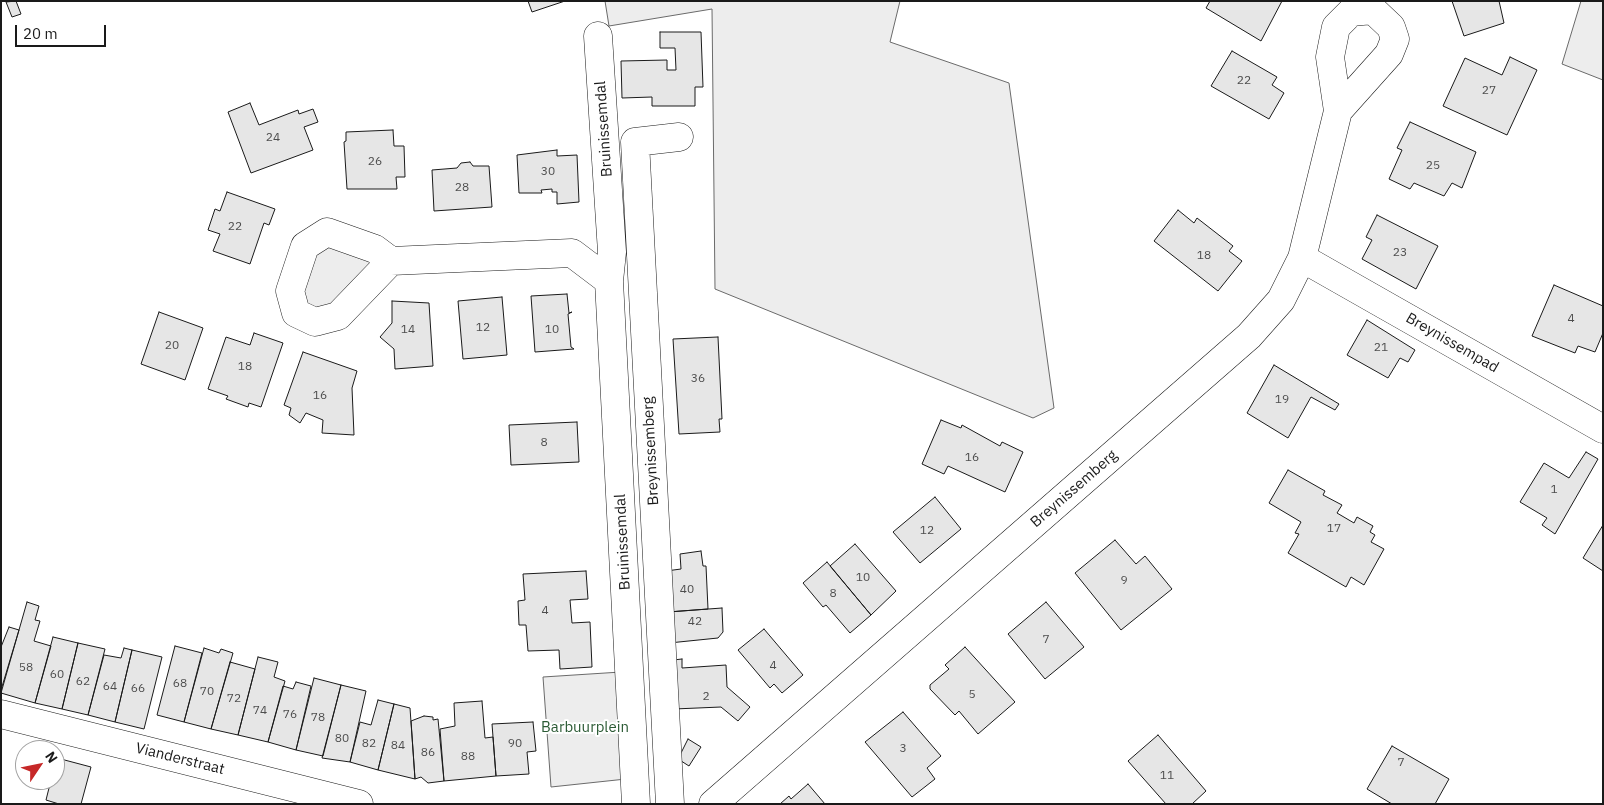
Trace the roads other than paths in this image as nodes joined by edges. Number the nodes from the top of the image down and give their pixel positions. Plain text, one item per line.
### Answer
1 (598, 36) dead end
2 (1338, 111) dead end
3 (679, 137) dead end
4 (1302, 258) junction
5 (391, 261) dead end
6 (609, 281) junction
7 (1603, 429) edge
8 (1, 714) edge
9 (359, 804) edge
10 (636, 804) edge
11 (670, 804) edge
12 (713, 804) edge

1 - 6 street, Bruinissemdal
2 - 4 street, Breynissemberg
3 - 11 street, Breynissemberg
4 - 7 street, Breynissempad
4 - 12 street, Breynissemberg
5 - 6 street
6 - 10 street, Bruinissemdal
8 - 9 street, Vianderstraat

